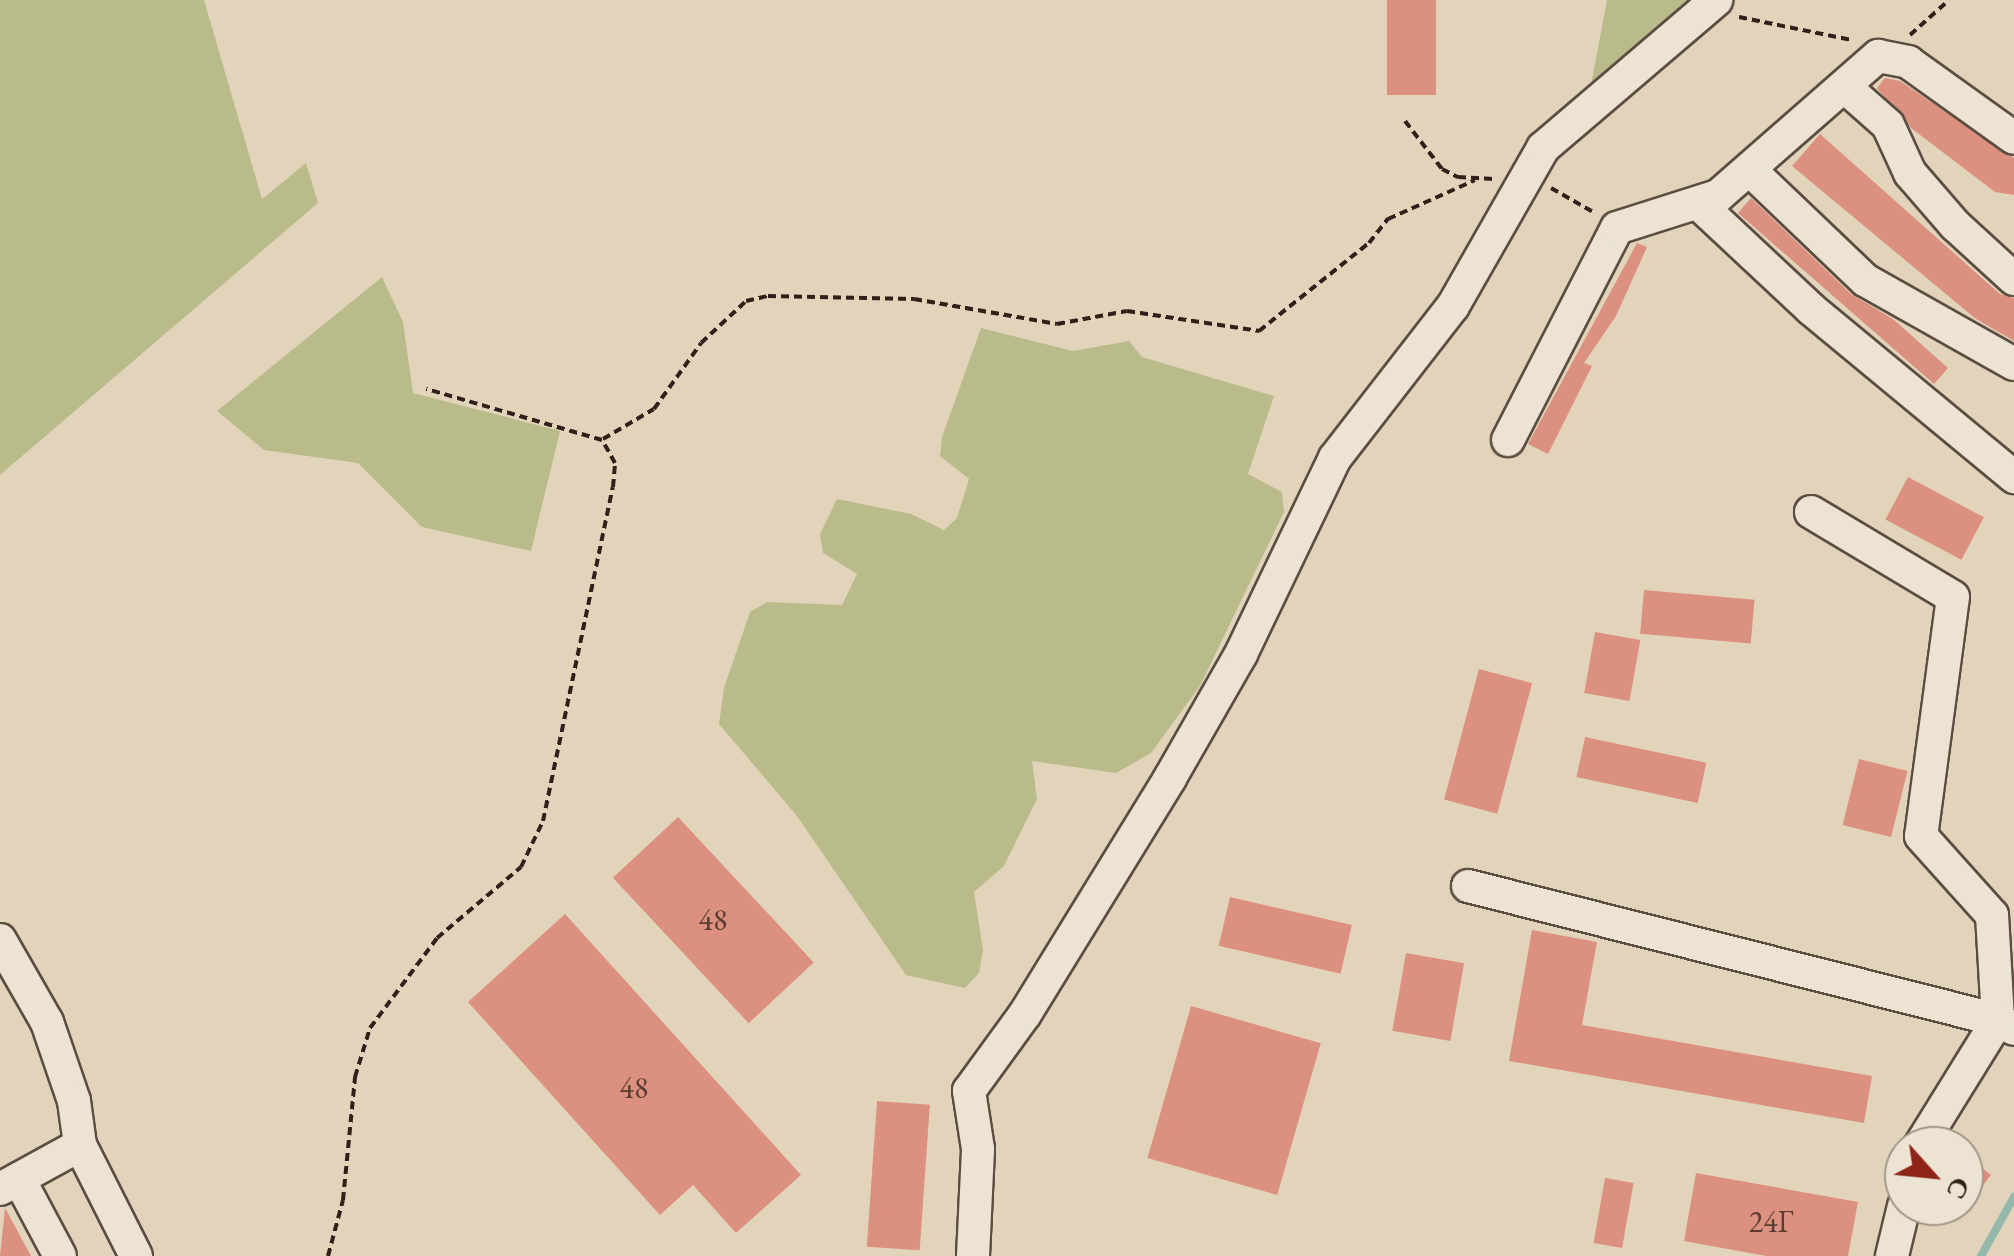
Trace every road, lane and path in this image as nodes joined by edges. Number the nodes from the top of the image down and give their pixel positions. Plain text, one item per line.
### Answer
1 (1949, 0) edge
2 (1715, 1) edge
3 (1878, 56) junction
4 (1845, 87) junction
5 (2014, 138) edge
6 (1752, 171) junction
7 (1475, 180) dead end
8 (1700, 205) junction
9 (2014, 279) edge
10 (2014, 364) edge
11 (426, 389) dead end
12 (602, 440) junction
13 (1508, 440) dead end
14 (2014, 477) edge
15 (1811, 512) dead end
16 (1468, 886) dead end
17 (0, 940) edge
18 (2006, 1024) edge
19 (1934, 1126) edge
20 (80, 1145) junction
21 (9, 1184) edge
22 (1899, 1226) edge
23 (60, 1256) edge
24 (136, 1256) edge
25 (328, 1256) edge
26 (973, 1256) edge
27 (1892, 1256) edge

1 - 3 path
2 - 3 path
2 - 26 street
3 - 4 street
3 - 5 street
4 - 6 street
4 - 9 street
6 - 8 street
6 - 10 street
7 - 12 path
8 - 13 street
8 - 14 street
11 - 12 path
12 - 25 path
15 - 18 street
16 - 18 street
17 - 20 street
18 - 19 street
20 - 21 street
20 - 24 street
21 - 23 street
22 - 27 street

